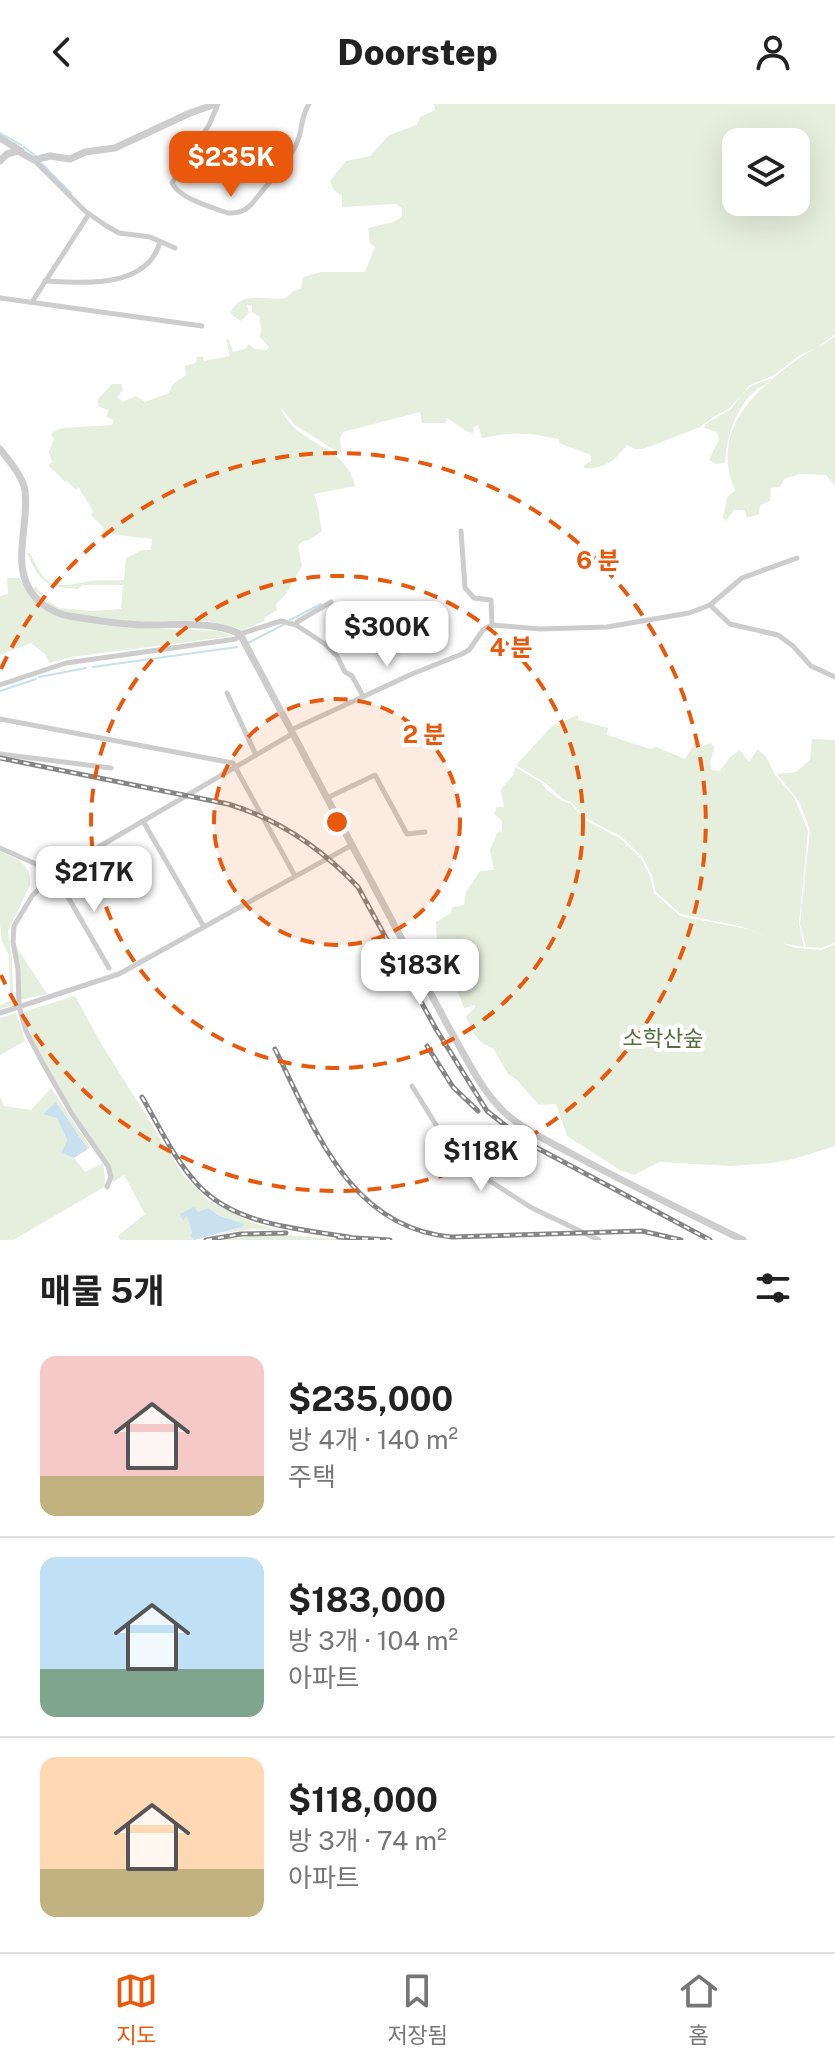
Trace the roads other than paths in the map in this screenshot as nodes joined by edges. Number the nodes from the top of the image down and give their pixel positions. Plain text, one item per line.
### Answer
1 (217, 104) edge
2 (309, 104) edge
3 (0, 138) edge
4 (23, 152) junction
5 (34, 160) junction
6 (0, 161) edge
7 (89, 214) junction
8 (160, 242) junction
9 (175, 248) dead end
10 (45, 281) junction
11 (0, 298) edge
12 (32, 302) junction
13 (202, 326) dead end
14 (0, 449) edge
15 (461, 531) dead end
16 (797, 558) dead end
17 (331, 602) dead end
18 (710, 605) junction
19 (290, 624) junction
20 (492, 625) junction
21 (240, 634) junction
22 (835, 677) edge
23 (0, 685) edge
24 (227, 693) dead end
25 (363, 696) junction
26 (0, 719) edge
27 (291, 732) junction
28 (0, 754) edge
29 (256, 755) junction
30 (236, 767) junction
31 (111, 768) dead end
32 (327, 798) junction
33 (143, 821) junction
34 (425, 832) dead end
35 (352, 845) junction
36 (0, 848) edge
37 (54, 873) junction
38 (295, 876) junction
39 (48, 879) junction
40 (204, 927) junction
41 (109, 968) dead end
42 (19, 1006) junction
43 (0, 1013) edge
44 (412, 1086) dead end
45 (107, 1187) dead end
46 (599, 1240) edge
47 (743, 1240) edge

1 - 2 street
1 - 5 street
3 - 4 street
4 - 5 street
4 - 6 street
5 - 7 street
7 - 8 street
7 - 10 street
8 - 9 street
8 - 10 street
10 - 12 street
11 - 12 street
12 - 13 street
14 - 21 street
15 - 20 street
16 - 18 street
17 - 19 street
18 - 20 street
18 - 22 street
19 - 21 street
19 - 25 street
20 - 25 street
21 - 23 street
21 - 27 street
24 - 29 street
25 - 27 street
26 - 30 street
27 - 29 street
27 - 32 street
28 - 31 street
29 - 30 street
30 - 33 street
30 - 38 street
32 - 34 street
32 - 35 street
33 - 37 street
33 - 40 street
35 - 38 street
35 - 47 street
36 - 39 street
37 - 39 street
37 - 41 street
38 - 40 street
39 - 42 street
40 - 42 street
42 - 43 street
42 - 45 street
44 - 46 street

